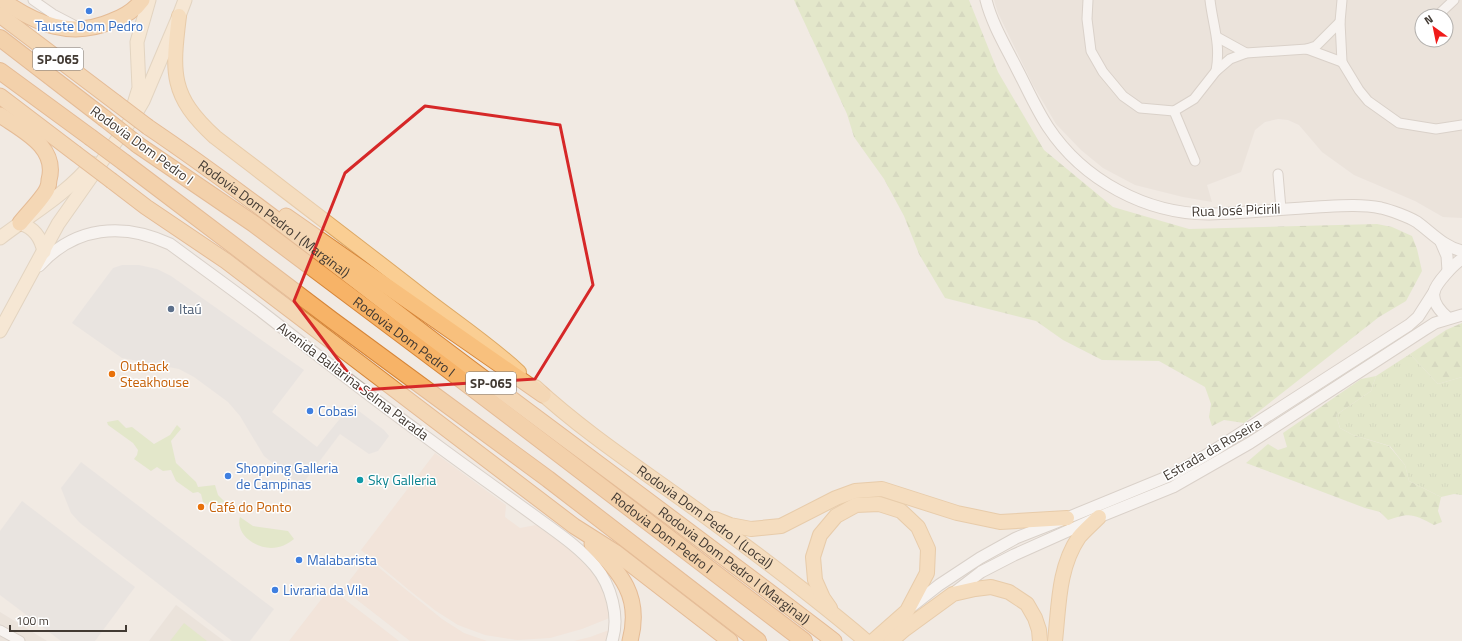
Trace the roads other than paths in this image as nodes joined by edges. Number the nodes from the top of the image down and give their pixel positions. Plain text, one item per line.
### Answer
1 (2, 0) edge
2 (32, 0) edge
3 (142, 0) edge
4 (149, 0) edge
5 (184, 0) edge
6 (986, 0) edge
7 (1088, 0) edge
8 (1210, 0) edge
9 (1342, 0) edge
10 (1454, 0) edge
11 (1446, 8) edge
12 (0, 15) edge
13 (179, 16) junction
14 (1340, 22) junction
15 (82, 30) junction
16 (1217, 36) junction
17 (0, 38) edge
18 (1307, 49) junction
19 (1246, 53) junction
20 (1342, 62) junction
21 (0, 71) edge
22 (1216, 71) junction
23 (0, 96) edge
24 (1174, 112) junction
25 (0, 115) edge
26 (1461, 128) edge
27 (1195, 160) dead end
28 (200, 162) junction
29 (1278, 174) dead end
30 (1281, 209) junction
31 (20, 223) junction
32 (0, 238) edge
33 (1441, 242) junction
34 (44, 252) junction
35 (1462, 252) edge
36 (1462, 259) edge
37 (1448, 271) junction
38 (31, 274) junction
39 (1434, 292) junction
40 (1462, 315) edge
41 (1448, 318) junction
42 (0, 331) edge
43 (543, 395) junction
44 (701, 513) junction
45 (1098, 517) junction
46 (1067, 518) junction
47 (574, 526) junction
48 (953, 594) junction
49 (907, 611) junction
50 (834, 615) junction
51 (0, 630) edge
52 (20, 641) edge
53 (612, 641) edge
54 (630, 641) edge
55 (730, 641) edge
56 (758, 641) edge
57 (804, 641) edge
58 (834, 641) edge
59 (866, 641) edge
60 (872, 641) edge
61 (891, 641) edge
62 (1040, 641) edge
63 (1055, 641) edge

1 - 15 highway
2 - 15 street
3 - 15 highway
4 - 31 main road
5 - 13 main road
6 - 30 street, Rua José Picirili
7 - 24 street
8 - 16 street
9 - 14 street
10 - 11 street
12 - 28 highway, Rodovia Dom Pedro I (Marginal) / SP-065, bridge
13 - 34 main road
13 - 43 main road, Rodovia Dom Pedro I (Local)
14 - 18 street
14 - 20 street
16 - 19 street
16 - 22 street
17 - 57 highway, Rodovia Dom Pedro I / SP-065, bridge
18 - 19 street
18 - 20 street
19 - 22 street
20 - 26 street
21 - 56 highway, Rodovia Dom Pedro I / SP-065, bridge
22 - 24 street
23 - 47 highway, bridge
24 - 27 street
25 - 31 highway
28 - 43 highway
28 - 58 highway, Rodovia Dom Pedro I (Marginal) / SP-065
29 - 30 street
30 - 33 street, Rua José Picirili
31 - 32 main road
31 - 34 main road
33 - 35 street
33 - 37 street
34 - 38 main road
36 - 37 street, Estrada da Roseira
37 - 39 street, Estrada da Roseira
38 - 42 main road
38 - 53 street, Avenida Bailarina Selma Parada
39 - 41 street
39 - 46 street, Estrada da Roseira
40 - 41 street, Estrada da Roseira
41 - 45 street, Estrada da Roseira
43 - 44 main road, Rodovia Dom Pedro I (Local)
44 - 46 main road
44 - 50 main road, Rodovia Dom Pedro I (Local)
45 - 48 street, Estrada da Roseira
45 - 63 main road
46 - 49 street, Estrada da Roseira
47 - 54 highway
47 - 55 highway
48 - 61 main road
48 - 62 main road
49 - 50 main road
49 - 60 main road
50 - 59 main road, Rodovia Dom Pedro I (Local)
51 - 52 street

